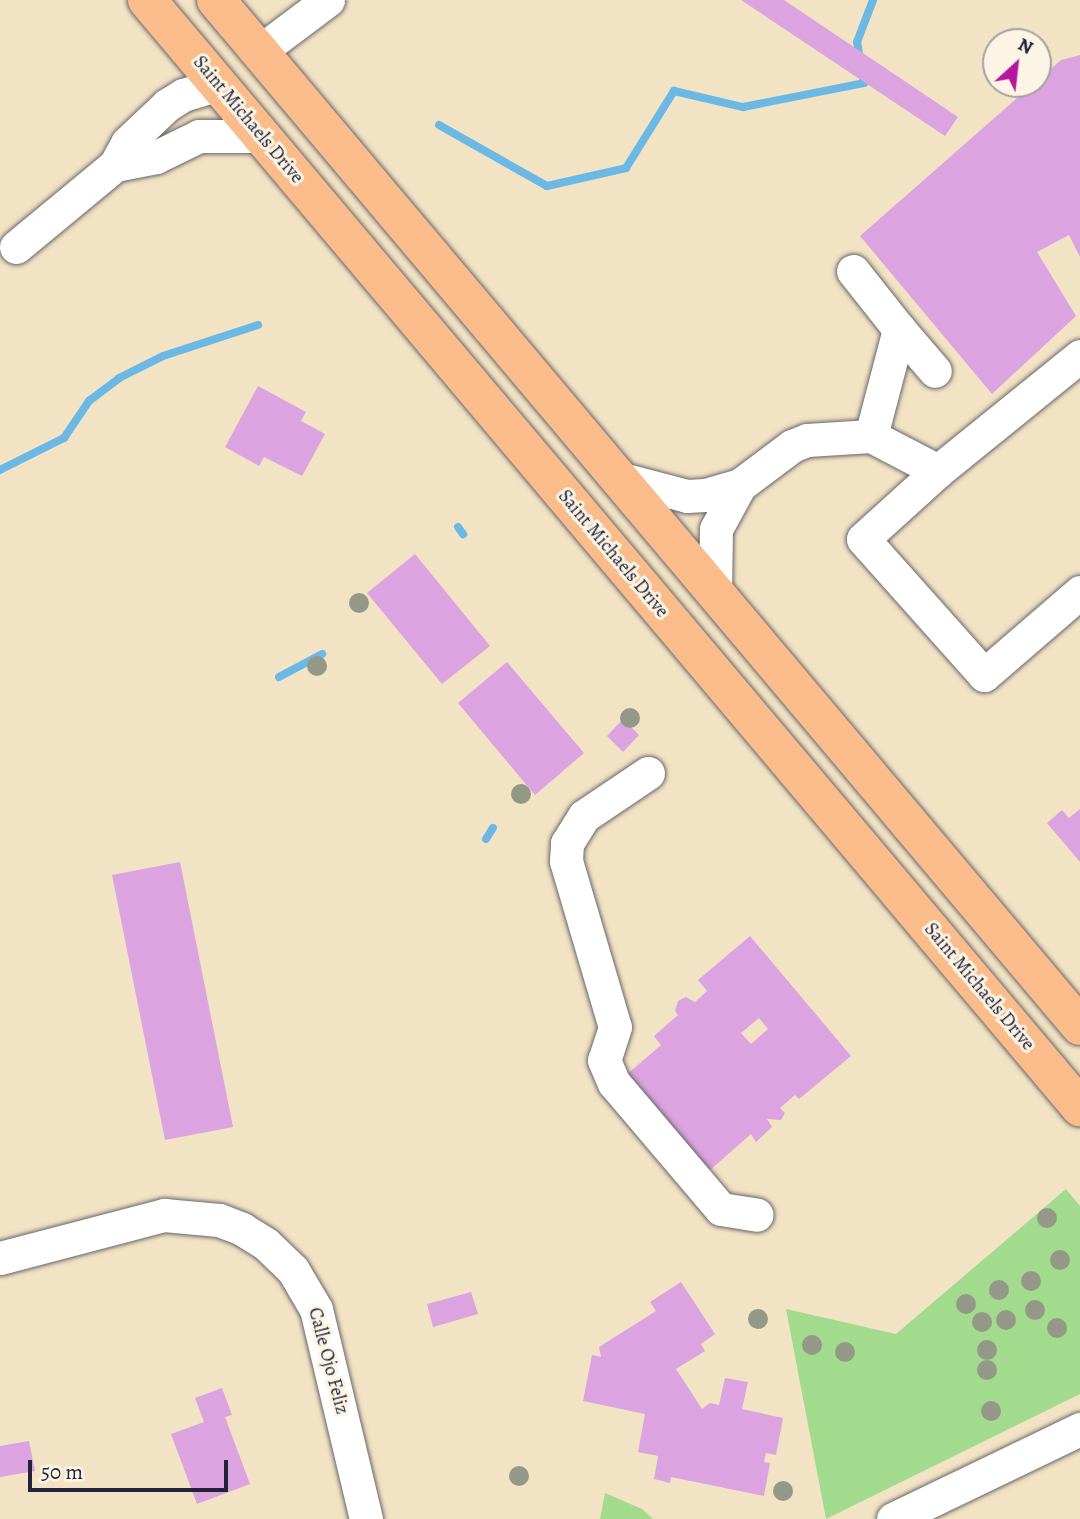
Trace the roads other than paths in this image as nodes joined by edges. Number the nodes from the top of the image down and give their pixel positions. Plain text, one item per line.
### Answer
1 (147, 0) edge
2 (178, 0) edge
3 (216, 0) edge
4 (328, 0) edge
5 (260, 51) junction
6 (218, 85) junction
7 (261, 136) junction
8 (116, 165) junction
9 (16, 247) dead end
10 (853, 271) dead end
11 (899, 329) junction
12 (501, 338) junction
13 (1080, 356) edge
14 (935, 371) dead end
15 (495, 412) junction
16 (871, 436) junction
17 (938, 471) junction
18 (618, 478) junction
19 (740, 485) junction
20 (715, 592) junction
21 (1080, 592) edge
22 (648, 773) dead end
23 (1080, 1026) edge
24 (1080, 1107) edge
25 (757, 1214) dead end
26 (0, 1258) edge
27 (1080, 1429) edge
28 (366, 1519) edge
29 (893, 1519) edge

1 - 6 main road, Saint Michaels Drive
2 - 5 main road
3 - 5 main road
4 - 5 street
5 - 12 main road
6 - 7 main road, Saint Michaels Drive
6 - 8 street
6 - 12 main road
7 - 8 street
7 - 15 main road, Saint Michaels Drive
8 - 9 street
10 - 11 street
11 - 14 street
11 - 16 street
12 - 18 main road
13 - 17 street
15 - 20 main road
15 - 24 main road, Saint Michaels Drive
16 - 17 street
16 - 19 street
17 - 21 street
18 - 19 street
18 - 20 main road
19 - 20 street
20 - 23 main road
22 - 25 street
26 - 28 street, Calle Ojo Feliz
27 - 29 street

